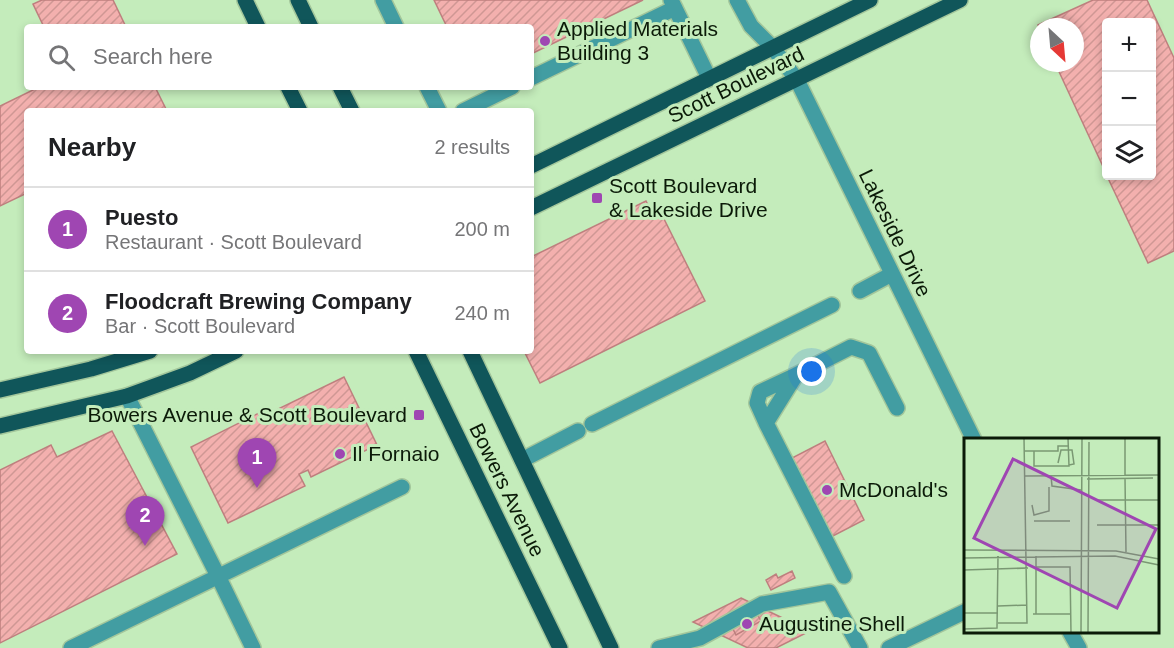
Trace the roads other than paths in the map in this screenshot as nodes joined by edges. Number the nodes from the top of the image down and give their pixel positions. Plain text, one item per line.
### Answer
1 (245, 0) edge
2 (298, 0) edge
3 (383, 0) edge
4 (737, 0) edge
5 (870, 0) edge
6 (960, 0) edge
7 (673, 4) edge
8 (257, 24) edge
9 (310, 24) edge
10 (395, 24) edge
11 (773, 48) junction
12 (534, 76) edge
13 (709, 78) junction
14 (797, 80) junction
15 (290, 90) edge
16 (342, 90) edge
17 (428, 90) edge
18 (506, 90) edge
19 (298, 108) edge
20 (350, 108) edge
21 (438, 108) edge
22 (469, 108) edge
23 (534, 165) edge
24 (534, 207) edge
25 (892, 274) junction
26 (860, 291) dead end
27 (832, 305) dead end
28 (140, 354) edge
29 (230, 354) edge
30 (417, 354) edge
31 (471, 354) edge
32 (0, 390) edge
33 (127, 396) junction
34 (897, 408) dead end
35 (592, 424) dead end
36 (0, 426) edge
37 (578, 431) dead end
38 (973, 438) edge
39 (522, 460) junction
40 (402, 487) dead end
41 (218, 576) junction
42 (844, 576) dead end
43 (964, 612) edge
44 (1071, 633) edge
45 (705, 643) edge
46 (70, 648) edge
47 (253, 648) edge
48 (561, 648) edge
49 (611, 648) edge
50 (659, 648) edge
51 (860, 648) edge
52 (889, 648) edge
53 (1079, 648) edge

1 - 8 main road
2 - 9 main road
3 - 10 street
4 - 11 street, Lakeside Drive
5 - 11 main road, Scott Boulevard
6 - 14 main road, Scott Boulevard
7 - 12 street
7 - 13 street
11 - 13 main road, Scott Boulevard
11 - 14 street, Lakeside Drive
13 - 23 main road, Scott Boulevard
14 - 24 main road, Scott Boulevard
14 - 25 street, Lakeside Drive
15 - 19 main road
16 - 20 main road
17 - 21 street
18 - 22 street
25 - 26 street
25 - 38 street, Lakeside Drive
27 - 35 street
28 - 32 main road
29 - 33 main road
30 - 48 main road, Bowers Avenue
31 - 39 main road, Bowers Avenue
33 - 36 main road
33 - 41 street
34 - 42 street
37 - 39 street
39 - 49 main road, Bowers Avenue
40 - 41 street
41 - 46 street
41 - 47 street
43 - 52 street
44 - 53 street
45 - 50 street
45 - 51 street

